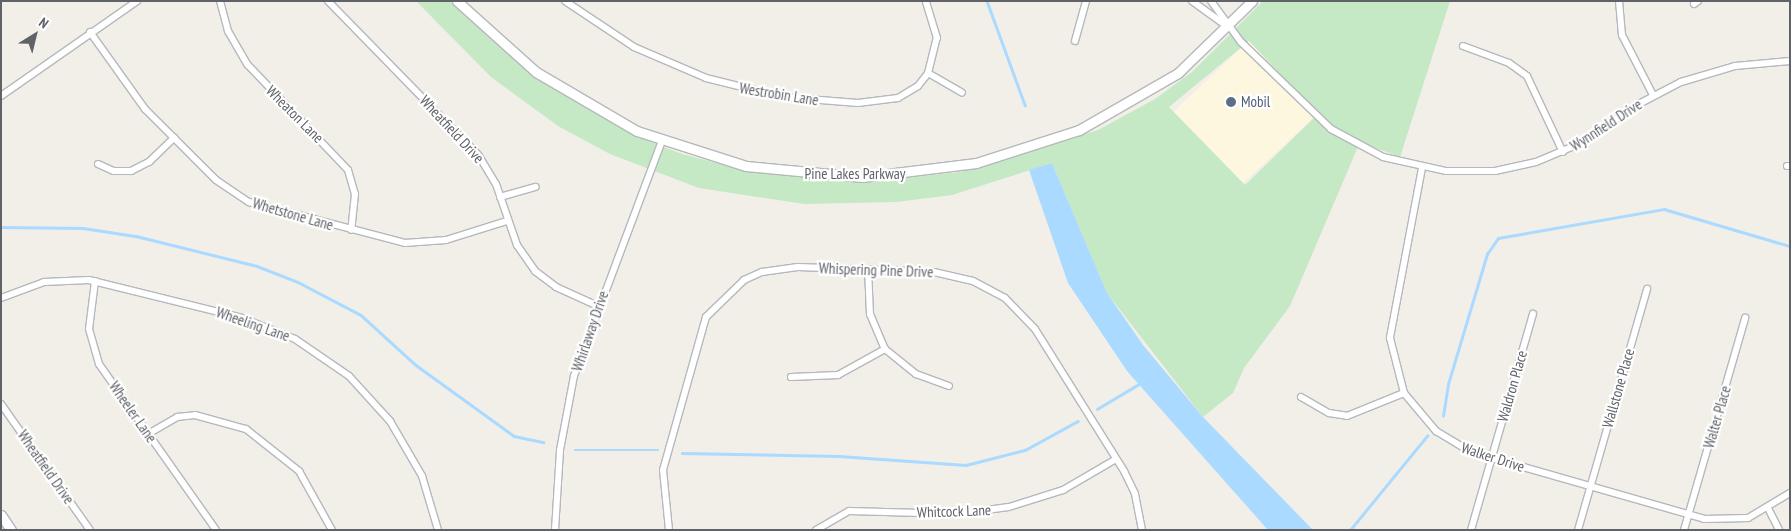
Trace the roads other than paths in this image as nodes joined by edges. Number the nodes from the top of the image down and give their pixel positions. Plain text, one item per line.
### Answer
1 (137, 1) edge
2 (220, 1) edge
3 (328, 1) edge
4 (457, 1) edge
5 (565, 1) edge
6 (926, 1) edge
7 (1086, 1) edge
8 (1192, 1) edge
9 (1211, 1) edge
10 (1252, 1) edge
11 (1619, 1) edge
12 (1229, 28) junction
13 (90, 32) junction
14 (1075, 41) dead end
15 (1463, 46) dead end
16 (1790, 61) edge
17 (928, 73) junction
18 (962, 93) dead end
19 (1654, 95) junction
20 (1, 96) edge
21 (174, 138) junction
22 (662, 141) junction
23 (1563, 152) junction
24 (98, 164) dead end
25 (1422, 168) junction
26 (536, 187) dead end
27 (500, 197) junction
28 (508, 221) junction
29 (351, 230) junction
30 (868, 269) junction
31 (95, 282) junction
32 (1647, 290) dead end
33 (1, 298) edge
34 (598, 306) junction
35 (1533, 314) dead end
36 (1745, 318) dead end
37 (885, 348) junction
38 (791, 377) dead end
39 (948, 386) dead end
40 (1404, 393) junction
41 (1301, 397) dead end
42 (1, 404) edge
43 (148, 434) junction
44 (1492, 458) junction
45 (1116, 459) junction
46 (1590, 486) junction
47 (1790, 493) edge
48 (1768, 510) junction
49 (1688, 515) junction
50 (1, 516) edge
51 (11, 530) edge
52 (90, 530) edge
53 (216, 530) edge
54 (332, 530) edge
55 (438, 530) edge
56 (555, 530) edge
57 (669, 530) edge
58 (816, 530) edge
59 (1142, 530) edge
60 (1471, 530) edge
61 (1578, 530) edge
62 (1684, 530) edge
63 (1779, 530) edge

1 - 13 street
2 - 29 street, Wheaton Lane
3 - 27 street, Wheatfield Drive
4 - 22 street, Pine Lakes Parkway
5 - 17 street, Westrobin Lane
6 - 17 street, Westrobin Lane
7 - 14 street
8 - 12 street
9 - 12 street
10 - 12 street, Pine Lakes Parkway
11 - 19 street
12 - 22 street, Pine Lakes Parkway
12 - 25 street, Wynnfield Drive
13 - 20 street
13 - 21 street, Whetstone Lane
15 - 23 street
16 - 19 street, Wynnfield Drive
17 - 18 street
19 - 23 street, Wynnfield Drive
21 - 24 street
21 - 29 street, Whetstone Lane
22 - 34 street, Whirlaway Drive
23 - 25 street, Wynnfield Drive
25 - 40 street, Walker Drive
26 - 27 street
27 - 28 street, Wheatfield Drive
28 - 29 street, Whetstone Lane
28 - 34 street, Wheatfield Drive
30 - 37 street
30 - 45 street, Whispering Pine Drive
30 - 57 street, Whispering Pine Drive
31 - 33 street, Wheeling Lane
31 - 43 street, Wheeler Lane
31 - 55 street, Wheeling Lane
32 - 46 street, Wallstone Place
34 - 56 street, Whirlaway Drive
35 - 44 street, Waldron Place
36 - 49 street, Walter Place
37 - 38 street
37 - 39 street
40 - 41 street
40 - 44 street, Walker Drive
42 - 52 street, Wheatfield Drive
43 - 53 street, Wheeler Lane
43 - 54 street
44 - 46 street, Walker Drive
44 - 60 street, Waldron Place
45 - 58 street, Whitcock Lane
45 - 59 street, Whispering Pine Drive
46 - 49 street, Walker Drive
46 - 61 street, Wallstone Place
47 - 48 street, Walker Drive
48 - 49 street, Walker Drive
48 - 63 street
49 - 62 street, Walter Place
50 - 51 street

